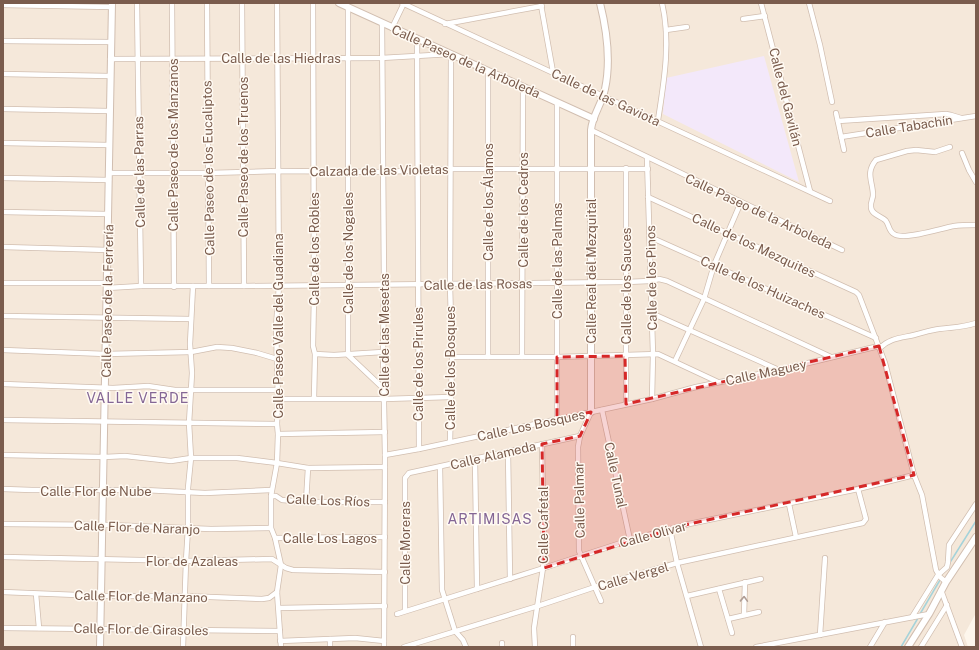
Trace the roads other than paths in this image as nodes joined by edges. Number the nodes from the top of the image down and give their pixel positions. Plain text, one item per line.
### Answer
1 (137, 3) edge
2 (172, 3) edge
3 (207, 3) edge
4 (242, 3) edge
5 (277, 3) edge
6 (313, 3) edge
7 (339, 3) edge
8 (403, 3) edge
9 (600, 3) edge
10 (662, 3) edge
11 (761, 3) edge
12 (809, 3) edge
13 (541, 4) edge
14 (3, 5) edge
15 (112, 5) edge
16 (348, 7) junction
17 (765, 16) junction
18 (743, 19) dead end
19 (382, 23) junction
20 (445, 24) junction
21 (687, 27) dead end
22 (392, 28) junction
23 (666, 30) junction
24 (417, 39) junction
25 (3, 41) edge
26 (110, 42) junction
27 (451, 54) junction
28 (417, 57) junction
29 (138, 58) junction
30 (242, 58) junction
31 (278, 58) junction
32 (313, 58) junction
33 (348, 58) junction
34 (381, 58) junction
35 (110, 59) junction
36 (173, 59) junction
37 (206, 59) junction
38 (488, 72) junction
39 (553, 72) junction
40 (3, 74) edge
41 (110, 76) junction
42 (523, 87) junction
43 (603, 96) junction
44 (832, 102) dead end
45 (557, 103) junction
46 (3, 109) edge
47 (109, 111) junction
48 (836, 113) dead end
49 (976, 116) edge
50 (961, 118) junction
51 (594, 119) junction
52 (658, 120) junction
53 (838, 121) junction
54 (591, 130) junction
55 (841, 137) junction
56 (3, 143) edge
57 (109, 145) junction
58 (950, 147) dead end
59 (844, 150) dead end
60 (962, 153) dead end
61 (647, 158) junction
62 (626, 168) junction
63 (451, 169) junction
64 (556, 169) junction
65 (591, 169) junction
66 (648, 169) junction
67 (488, 170) junction
68 (523, 170) junction
69 (278, 171) junction
70 (418, 171) junction
71 (243, 172) junction
72 (313, 172) junction
73 (348, 172) junction
74 (383, 172) junction
75 (140, 173) junction
76 (174, 173) junction
77 (208, 173) junction
78 (109, 177) junction
79 (3, 178) edge
80 (976, 182) edge
81 (810, 191) junction
82 (648, 197) junction
83 (830, 201) dead end
84 (741, 202) junction
85 (3, 212) edge
86 (108, 214) junction
87 (976, 225) edge
88 (728, 233) junction
89 (650, 237) junction
90 (3, 247) edge
91 (108, 250) junction
92 (842, 250) dead end
93 (714, 265) junction
94 (3, 282) edge
95 (626, 282) junction
96 (650, 282) junction
97 (523, 283) junction
98 (558, 283) junction
99 (591, 283) junction
100 (488, 284) junction
101 (314, 285) junction
102 (348, 285) junction
103 (384, 285) junction
104 (418, 285) junction
105 (450, 285) junction
106 (107, 286) junction
107 (141, 286) junction
108 (174, 286) junction
109 (193, 286) junction
110 (209, 286) junction
111 (244, 286) junction
112 (279, 286) junction
113 (704, 298) junction
114 (651, 313) junction
115 (3, 316) edge
116 (107, 318) junction
117 (191, 319) junction
118 (976, 323) edge
119 (689, 330) junction
120 (876, 338) junction
121 (879, 347) junction
122 (3, 350) edge
123 (191, 352) junction
124 (383, 352) junction
125 (106, 354) junction
126 (315, 354) junction
127 (348, 354) junction
128 (653, 354) junction
129 (591, 355) junction
130 (625, 356) junction
131 (452, 357) junction
132 (488, 357) junction
133 (522, 357) junction
134 (557, 357) junction
135 (831, 357) junction
136 (277, 359) junction
137 (675, 361) junction
138 (779, 370) junction
139 (718, 382) junction
140 (3, 384) edge
141 (105, 388) junction
142 (191, 389) junction
143 (384, 389) junction
144 (277, 390) junction
145 (451, 397) junction
146 (314, 398) junction
147 (419, 398) junction
148 (278, 399) junction
149 (384, 399) junction
150 (652, 399) junction
151 (626, 404) junction
152 (602, 410) junction
153 (591, 412) junction
154 (557, 418) junction
155 (3, 420) edge
156 (105, 422) junction
157 (189, 423) junction
158 (277, 424) junction
159 (385, 432) junction
160 (278, 434) junction
161 (580, 436) junction
162 (450, 442) junction
163 (542, 444) junction
164 (419, 449) junction
165 (508, 452) junction
166 (385, 454) junction
167 (3, 455) edge
168 (104, 457) junction
169 (191, 458) junction
170 (475, 459) junction
171 (277, 463) junction
172 (385, 466) junction
173 (440, 467) junction
174 (308, 468) junction
175 (406, 475) joint
176 (914, 475) junction
177 (3, 489) edge
178 (858, 489) junction
179 (102, 490) junction
180 (271, 490) junction
181 (189, 492) junction
182 (270, 496) junction
183 (306, 502) junction
184 (385, 502) junction
185 (789, 504) junction
186 (976, 504) edge
187 (3, 524) edge
188 (102, 525) junction
189 (188, 528) junction
190 (271, 528) junction
191 (670, 529) junction
192 (976, 536) edge
193 (385, 537) junction
194 (796, 537) junction
195 (275, 538) junction
196 (630, 540) junction
197 (581, 556) junction
198 (3, 557) edge
199 (825, 558) dead end
200 (102, 559) junction
201 (186, 561) junction
202 (677, 564) junction
203 (281, 565) junction
204 (544, 568) junction
205 (385, 572) junction
206 (942, 578) junction
207 (510, 579) junction
208 (761, 579) dead end
209 (745, 582) junction
210 (595, 586) junction
211 (476, 589) junction
212 (719, 589) junction
213 (941, 590) junction
214 (3, 592) edge
215 (277, 592) junction
216 (36, 594) junction
217 (102, 596) junction
218 (184, 596) junction
219 (688, 596) junction
220 (444, 599) junction
221 (601, 601) dead end
222 (947, 605) junction
223 (385, 606) junction
224 (538, 606) junction
225 (279, 608) junction
226 (405, 610) junction
227 (758, 612) dead end
228 (397, 614) dead end
229 (929, 614) junction
230 (744, 615) junction
231 (912, 617) junction
232 (728, 619) junction
233 (885, 622) junction
234 (3, 628) edge
235 (39, 628) junction
236 (101, 629) junction
237 (183, 630) junction
238 (280, 631) junction
239 (455, 631) junction
240 (732, 633) dead end
241 (820, 635) junction
242 (573, 637) dead end
243 (330, 639) junction
244 (280, 641) junction
245 (384, 641) junction
246 (782, 644) edge
247 (100, 647) edge
248 (183, 647) edge
249 (281, 647) edge
250 (330, 647) edge
251 (384, 647) edge
252 (404, 647) edge
253 (466, 647) edge
254 (535, 647) edge
255 (573, 647) edge
256 (701, 647) edge
257 (756, 647) edge
258 (870, 647) edge
259 (908, 647) edge
260 (921, 647) edge
261 (962, 647) edge

1 - 29 street, Calle de las Parras
2 - 36 street, Calle Paseo de los Manzanos
3 - 37 street, Calle Paseo de los Eucaliptos
4 - 30 street, Calle Paseo de los Truenos
5 - 31 street, Calle Paseo Valle del Guadiana
6 - 32 street, Calle de los Robles
7 - 16 street, Calle Paseo de la Arboleda
8 - 20 street, Calle de las Gaviota
8 - 22 street
9 - 43 street, Calle Real del Mezquital
10 - 23 street
11 - 17 street, Calle del Gavilán
12 - 44 street
13 - 20 street
13 - 39 street
14 - 15 street
15 - 26 street, Calle Paseo de la Ferrería
16 - 19 street, Calle Paseo de la Arboleda
16 - 33 street, Calle de los Nogales
17 - 18 street
17 - 81 street, Calle del Gavilán
19 - 22 street, Calle Paseo de la Arboleda
19 - 34 street, Calle de las Mesetas
20 - 39 street, Calle de las Gaviota
21 - 23 street
22 - 24 street, Calle Paseo de la Arboleda
23 - 52 street
24 - 27 street, Calle Paseo de la Arboleda
24 - 28 street, Calle de los Pirules
25 - 26 street
26 - 35 street, Calle Paseo de la Ferrería
27 - 28 street, Calle de las Hiedras
27 - 38 street, Calle Paseo de la Arboleda
27 - 63 street, Calle de los Bosques
28 - 34 street, Calle de las Hiedras
28 - 70 street, Calle de los Pirules
29 - 35 street, Calle de las Hiedras
29 - 36 street, Calle de las Hiedras
29 - 75 street, Calle de las Parras
30 - 31 street, Calle de las Hiedras
30 - 37 street, Calle de las Hiedras
30 - 71 street, Calle Paseo de los Truenos
31 - 32 street, Calle de las Hiedras
31 - 69 street, Calle Paseo Valle del Guadiana
32 - 33 street, Calle de las Hiedras
32 - 72 street, Calle de los Robles
33 - 34 street, Calle de las Hiedras
33 - 73 street, Calle de los Nogales
34 - 74 street, Calle de las Mesetas
35 - 41 street, Calle Paseo de la Ferrería
36 - 37 street, Calle de las Hiedras
36 - 76 street, Calle Paseo de los Manzanos
37 - 77 street, Calle Paseo de los Eucaliptos
38 - 42 street, Calle Paseo de la Arboleda
38 - 67 street, Calle de los Álamos
39 - 43 street, Calle de las Gaviota
40 - 41 street
41 - 47 street, Calle Paseo de la Ferrería
42 - 45 street, Calle Paseo de la Arboleda
42 - 68 street, Calle de los Cedros
43 - 51 street, Calle Real del Mezquital
43 - 52 street, Calle de las Gaviota
45 - 51 street, Calle Paseo de la Arboleda
45 - 64 street, Calle de las Palmas
46 - 47 street
47 - 57 street, Calle Paseo de la Ferrería
48 - 53 street
49 - 50 street, Calle Tabachín
50 - 53 street
50 - 55 street, Calle Tabachín
51 - 54 street, Calle Real del Mezquital
52 - 81 street, Calle de las Gaviota
53 - 55 street
54 - 61 street, Calle Paseo de la Arboleda
54 - 65 street, Calle Real del Mezquital
55 - 59 street
56 - 57 street
57 - 78 street, Calle Paseo de la Ferrería
58 - 87 street
60 - 80 street
61 - 66 street, Calle de los Pinos
61 - 84 street, Calle Paseo de la Arboleda
62 - 65 street, Calzada de las Violetas
62 - 66 street, Calzada de las Violetas
62 - 95 street, Calle de los Sauces
63 - 67 street, Calzada de las Violetas
63 - 70 street, Calzada de las Violetas
63 - 105 street, Calle de los Bosques
64 - 65 street, Calzada de las Violetas
64 - 68 street, Calzada de las Violetas
64 - 98 street, Calle de las Palmas
65 - 99 street, Calle Real del Mezquital
66 - 82 street, Calle de los Pinos
67 - 68 street, Calzada de las Violetas
67 - 100 street, Calle de los Álamos
68 - 97 street, Calle de los Cedros
69 - 71 street, Calzada de las Violetas
69 - 72 street, Calzada de las Violetas
69 - 112 street, Calle Paseo Valle del Guadiana
70 - 74 street, Calzada de las Violetas
70 - 104 street, Calle de los Pirules
71 - 77 street, Calzada de las Violetas
71 - 111 street, Calle Paseo de los Truenos
72 - 73 street, Calzada de las Violetas
72 - 101 street, Calle de los Robles
73 - 74 street, Calzada de las Violetas
73 - 102 street, Calle de los Nogales
74 - 103 street, Calle de las Mesetas
75 - 76 street, Calzada de las Violetas
75 - 78 street, Calzada de las Violetas
75 - 107 street, Calle de las Parras
76 - 77 street, Calzada de las Violetas
76 - 108 street, Calle Paseo de los Manzanos
77 - 110 street, Calle Paseo de los Eucaliptos
78 - 79 street, Calzada de las Violetas
78 - 86 street, Calle Paseo de la Ferrería
81 - 83 street, Calle de las Gaviota
82 - 88 street, Calle de los Mezquites
82 - 89 street, Calle de los Pinos
84 - 88 street
84 - 92 street, Calle Paseo de la Arboleda
85 - 86 street
86 - 91 street, Calle Paseo de la Ferrería
88 - 93 street
88 - 120 street, Calle de los Mezquites
89 - 93 street, Calle de los Huizaches
89 - 96 street, Calle de los Pinos
90 - 91 street
91 - 106 street, Calle Paseo de la Ferrería
93 - 113 street
93 - 120 street, Calle de los Huizaches
94 - 106 street, Calle de las Rosas
95 - 96 street, Calle de las Rosas
95 - 99 street, Calle de las Rosas
95 - 130 street, Calle de los Sauces
96 - 113 street, Calle de las Rosas
96 - 114 street, Calle de los Pinos
97 - 98 street, Calle de las Rosas
97 - 100 street, Calle de las Rosas
97 - 133 street, Calle de los Cedros
98 - 99 street, Calle de las Rosas
98 - 134 street, Calle de las Palmas
99 - 129 street, Calle Real del Mezquital
100 - 105 street, Calle de las Rosas
100 - 132 street, Calle de los Álamos
101 - 102 street, Calle de las Rosas
101 - 112 street, Calle de las Rosas
101 - 126 street, Calle de los Robles
102 - 103 street, Calle de las Rosas
102 - 127 street, Calle de los Nogales
103 - 104 street, Calle de las Rosas
103 - 124 street, Calle de las Mesetas
104 - 105 street, Calle de las Rosas
104 - 147 street, Calle de los Pirules
105 - 131 street, Calle de los Bosques
106 - 107 street, Calle de las Rosas
106 - 116 street, Calle Paseo de la Ferrería
107 - 108 street, Calle de las Rosas
108 - 109 street, Calle de las Rosas
109 - 110 street, Calle de las Rosas
109 - 117 street
110 - 111 street, Calle de las Rosas
111 - 112 street, Calle de las Rosas
112 - 136 street, Calle Paseo Valle del Guadiana
113 - 119 street
113 - 135 street, Calle de las Rosas
114 - 119 street
114 - 128 street, Calle de los Pinos
115 - 116 street
116 - 117 street
116 - 125 street, Calle Paseo de la Ferrería
117 - 123 street
118 - 121 street, Calle Maguey
119 - 137 street
119 - 138 street
120 - 121 street
121 - 135 street, Calle Maguey
121 - 176 street
122 - 125 street
123 - 125 street
123 - 136 street
123 - 142 street
124 - 127 street
124 - 143 street, Calle de las Mesetas
125 - 141 street, Calle Paseo de la Ferrería
126 - 127 street
126 - 146 street, Calle de los Robles
127 - 143 street
128 - 130 street
128 - 137 street
128 - 150 street, Calle de los Pinos
129 - 130 street
129 - 134 street
129 - 153 street, Calle Real del Mezquital
130 - 151 street, Calle de los Sauces
131 - 132 street
131 - 145 street, Calle de los Bosques
132 - 133 street
133 - 134 street
134 - 154 street, Calle de las Palmas
135 - 138 street, Calle Maguey
136 - 144 street, Calle Paseo Valle del Guadiana
137 - 139 street
138 - 139 street, Calle Maguey
139 - 150 street, Calle Maguey
140 - 141 street
141 - 142 street
141 - 156 street, Calle Paseo de la Ferrería
142 - 144 street
142 - 157 street
143 - 149 street, Calle de las Mesetas
144 - 148 street, Calle Paseo Valle del Guadiana
145 - 147 street
145 - 162 street, Calle de los Bosques
146 - 148 street
146 - 149 street
147 - 149 street
147 - 164 street, Calle de los Pirules
148 - 158 street, Calle Paseo Valle del Guadiana
149 - 159 street, Calle de las Mesetas
150 - 151 street, Calle Los Bosques
151 - 152 street, Calle Los Bosques
152 - 153 street, Calle Los Bosques
152 - 196 street, Calle Tunal
153 - 154 street, Calle Los Bosques
153 - 161 street, Calle Palmar
154 - 162 street, Calle Los Bosques
155 - 156 street
156 - 157 street
156 - 168 street, Calle Paseo de la Ferrería
157 - 158 street
157 - 169 street
158 - 160 street, Calle Paseo Valle del Guadiana
159 - 160 street
159 - 166 street, Calle de las Mesetas
160 - 171 street, Calle Paseo Valle del Guadiana
161 - 163 street, Calle Alameda
161 - 197 street, Calle Palmar
162 - 164 street, Calle Los Bosques
163 - 165 street, Calle Alameda
163 - 204 street, Calle Cafetal
164 - 166 street, Calle Los Bosques
165 - 170 street, Calle Alameda
165 - 207 street
166 - 172 street, Calle de las Mesetas
167 - 168 street
168 - 169 street
168 - 179 street, Calle Paseo de la Ferrería
169 - 171 street
169 - 181 street
170 - 173 street, Calle Alameda
170 - 211 street
171 - 174 street
171 - 180 street, Calle Paseo Valle del Guadiana
172 - 174 street
172 - 184 street, Calle de las Mesetas
173 - 175 street, Calle Alameda
173 - 220 street
174 - 183 street
175 - 226 street, Calle Moreras
176 - 178 street, Calle Olivar
176 - 206 street
177 - 179 street, Calle Flor de Nube
178 - 185 street, Calle Olivar
178 - 194 street, Calle Vergel
179 - 181 street, Calle Flor de Nube
179 - 188 street, Calle Paseo de la Ferrería
180 - 181 street, Calle Flor de Nube
180 - 182 street, Calle Paseo Valle del Guadiana
181 - 189 street
182 - 183 street, Calle Los Ríos
182 - 190 street, Calle Paseo Valle del Guadiana
183 - 184 street, Calle Los Ríos
184 - 193 street, Calle de las Mesetas
185 - 191 street, Calle Olivar
185 - 194 street
186 - 206 street
187 - 188 street, Calle Flor de Naranjo
188 - 189 street, Calle Flor de Naranjo
188 - 200 street, Calle Paseo de la Ferrería
189 - 190 street, Calle Flor de Naranjo
189 - 201 street
190 - 195 street, Calle Paseo Valle del Guadiana
191 - 196 street, Calle Olivar
191 - 202 street
192 - 206 street
193 - 195 street, Calle Los Lagos
193 - 205 street, Calle de las Mesetas
194 - 202 street, Calle Vergel
195 - 203 street, Calle Paseo Valle del Guadiana
196 - 197 street, Calle Olivar
197 - 204 street, Calle Olivar
197 - 210 street, Calle Palmar
198 - 200 street, Flor de Azaleas
199 - 241 street
200 - 201 street, Flor de Azaleas
200 - 217 street, Calle Paseo de la Ferrería
201 - 203 street, Flor de Azaleas
201 - 218 street
202 - 210 street, Calle Vergel
202 - 219 street
203 - 205 street, Flor de Azaleas
203 - 215 street, Calle Paseo Valle del Guadiana
204 - 207 street, Calle Olivar
204 - 224 street, Calle Cafetal
205 - 223 street, Calle de las Mesetas
206 - 213 street
206 - 231 street
207 - 211 street, Calle Olivar
208 - 209 street
209 - 212 street
230 -> 209 street
210 - 221 street, Calle Palmar
210 - 224 street, Calle Vergel
211 - 220 street, Calle Olivar
212 - 219 street
212 - 232 street
213 - 222 street
213 - 229 street
214 - 216 street, Calle Flor de Manzano
215 - 218 street, Calle Flor de Manzano
215 - 225 street, Calle Paseo Valle del Guadiana
216 - 217 street, Calle Flor de Manzano
216 - 235 street
217 - 218 street, Calle Flor de Manzano
217 - 236 street, Calle Paseo de la Ferrería
218 - 237 street
219 - 256 street
220 - 226 street, Calle Olivar
220 - 239 street
222 - 260 street
222 - 261 street
223 - 225 street
223 - 245 street, Calle de las Mesetas
224 - 239 street, Calle Vergel
224 - 254 street, Calle Cafetal
225 - 238 street, Calle Paseo Valle del Guadiana
226 - 228 street, Calle Olivar
227 - 230 street
229 - 231 street
229 - 259 street
230 - 232 street
231 - 233 street
232 - 240 street
233 - 241 street
233 - 258 street
234 - 235 street, Calle Flor de Girasoles
235 - 236 street, Calle Flor de Girasoles
236 - 237 street, Calle Flor de Girasoles
236 - 247 street, Calle Paseo de la Ferrería
237 - 238 street, Calle Flor de Girasoles
237 - 248 street
238 - 244 street, Calle Paseo Valle del Guadiana
239 - 252 street, Calle Vergel
239 - 253 street
241 - 246 street
242 - 255 street
243 - 244 street
243 - 245 street
243 - 250 street
244 - 249 street, Calle Paseo Valle del Guadiana
245 - 251 street, Calle de las Mesetas
246 - 257 street

